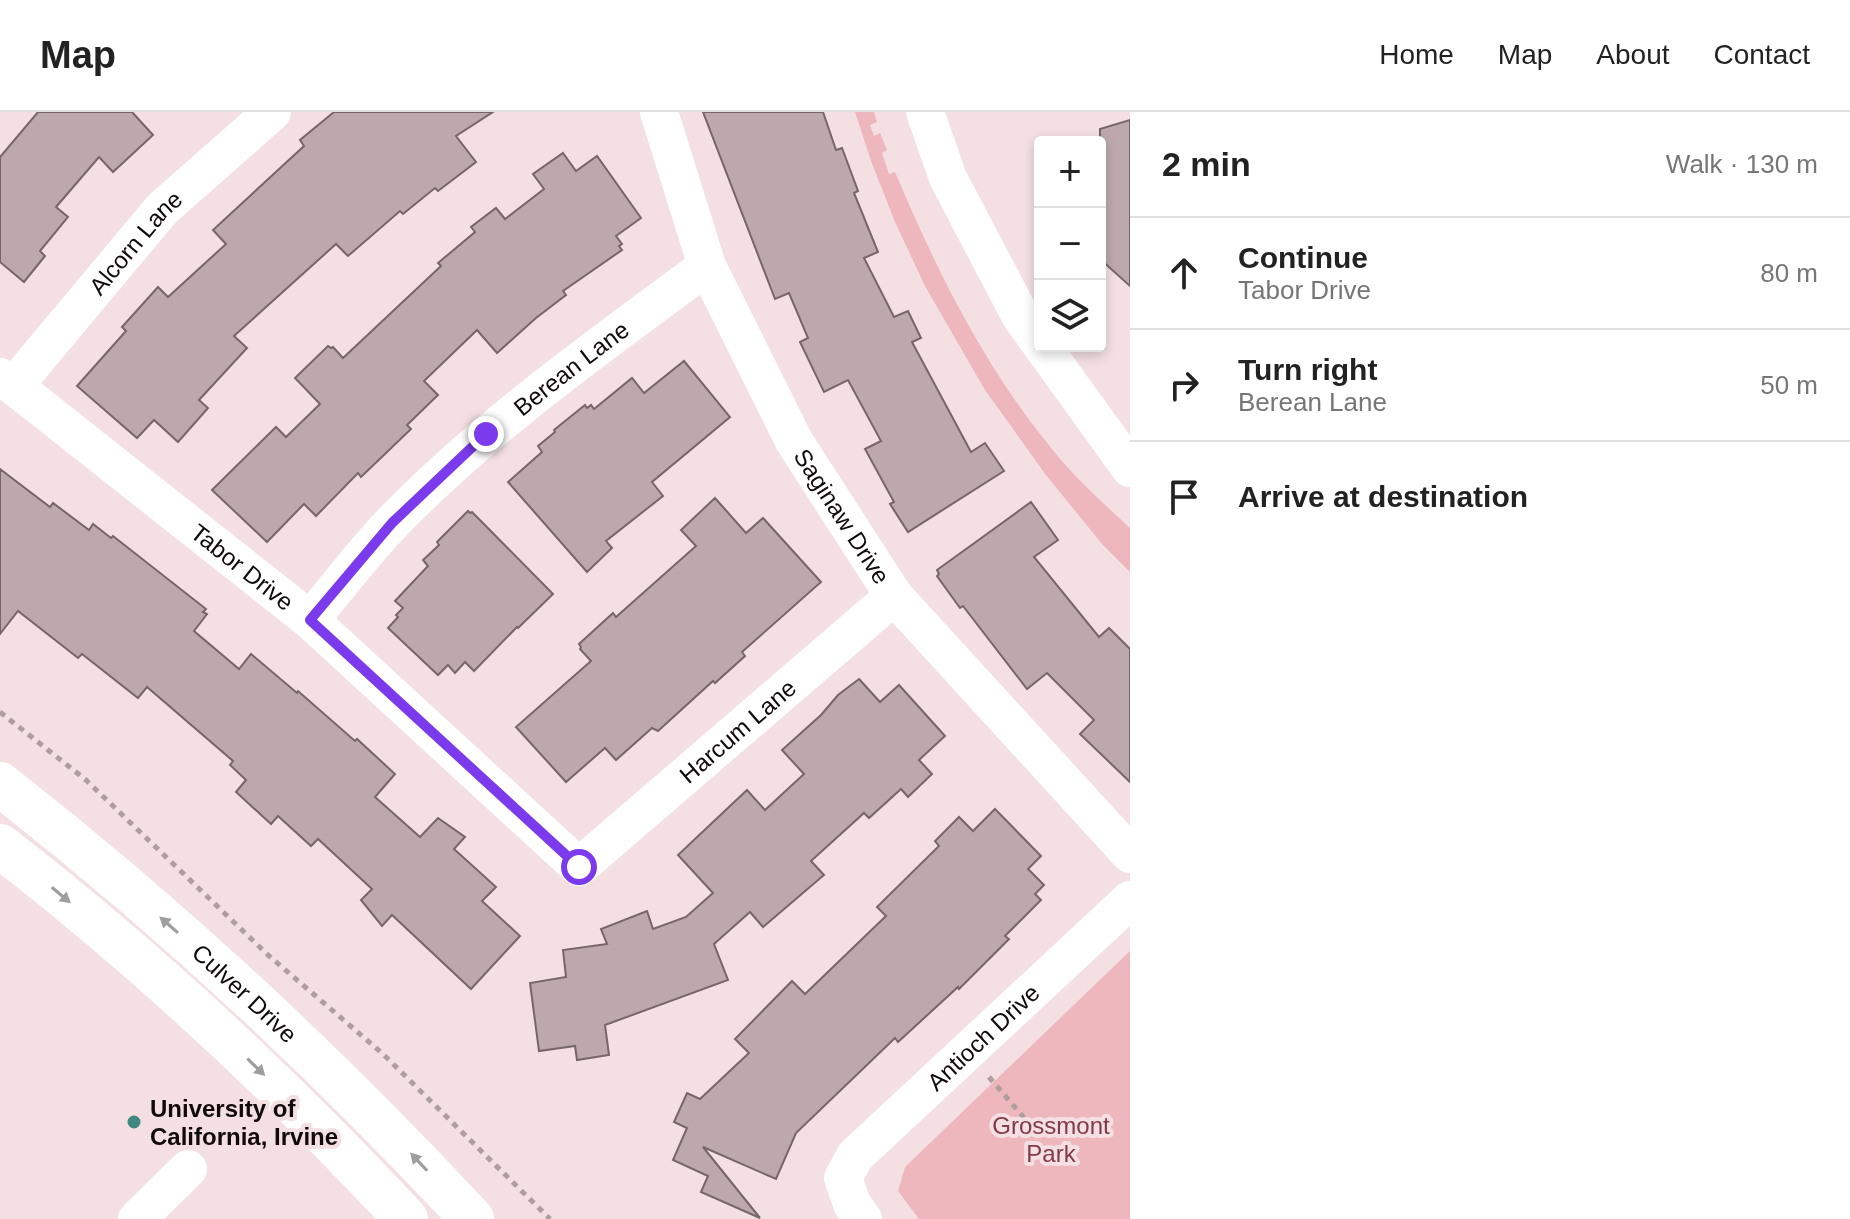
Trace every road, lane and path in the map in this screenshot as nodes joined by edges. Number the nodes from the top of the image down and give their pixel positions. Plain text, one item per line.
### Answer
1 (272, 112) edge
2 (659, 112) edge
3 (925, 112) edge
4 (707, 266) junction
5 (1034, 335) edge
6 (1046, 352) edge
7 (7, 381) edge
8 (1130, 468) edge
9 (894, 596) junction
10 (310, 620) junction
11 (0, 712) edge
12 (0, 784) edge
13 (0, 846) edge
14 (1130, 854) edge
15 (579, 867) joint
16 (1130, 900) edge
17 (967, 1052) junction
18 (1081, 1135) dead end
19 (188, 1169) dead end
20 (137, 1219) edge
21 (406, 1219) edge
22 (472, 1219) edge
23 (550, 1219) edge
24 (863, 1219) edge

1 - 7 street, Alcorn Lane
2 - 4 street, Saginaw Drive
3 - 5 street
4 - 9 street, Saginaw Drive
4 - 10 street, Berean Lane
6 - 8 street
7 - 10 street, Tabor Drive
9 - 14 street, Saginaw Drive
9 - 15 street, Harcum Lane
10 - 15 street, Tabor Drive
11 - 23 path
22 -> 12 main road, Culver Drive
13 -> 21 main road, Culver Drive
16 - 17 street, Antioch Drive
17 - 18 path
17 - 24 street, Antioch Drive
19 - 20 street

